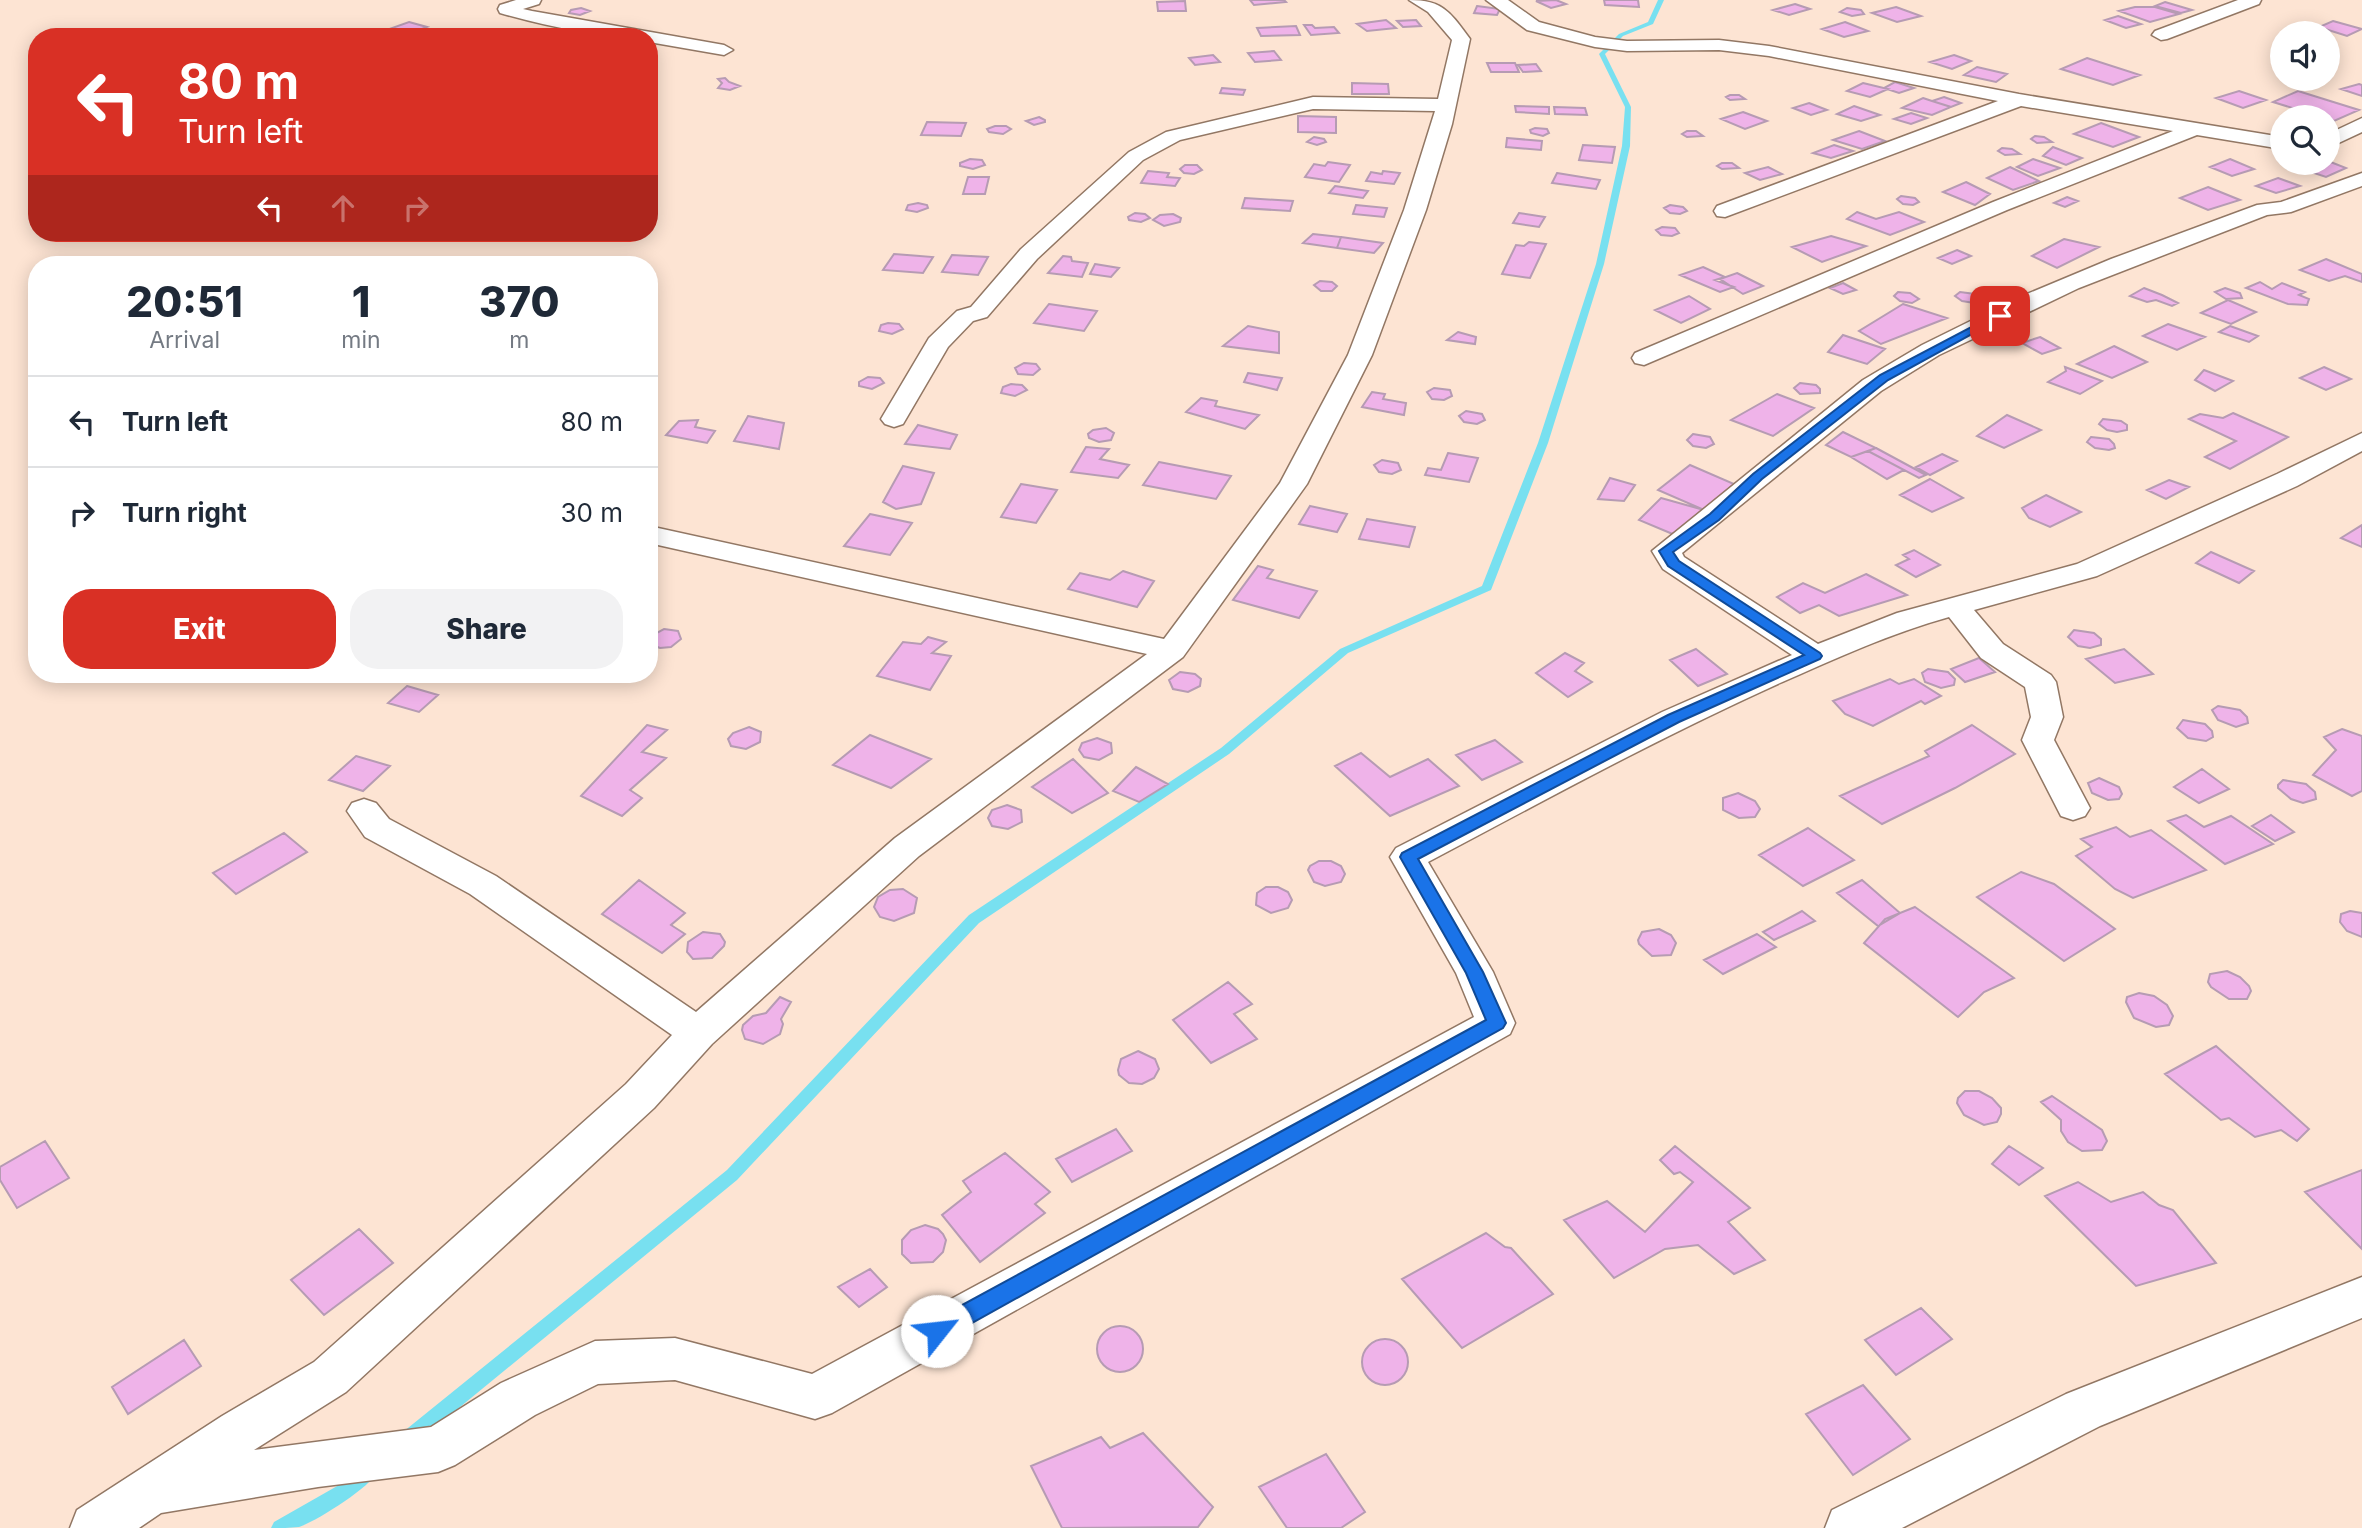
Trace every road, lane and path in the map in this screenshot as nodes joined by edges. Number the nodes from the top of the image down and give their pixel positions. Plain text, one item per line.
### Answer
1 (533, 0) edge
2 (1417, 0) edge
3 (1494, 0) edge
4 (2253, 0) edge
5 (598, 28) edge
6 (2161, 35) dead end
7 (658, 38) edge
8 (724, 50) dead end
9 (2019, 100) junction
10 (1446, 105) junction
11 (2362, 124) edge
12 (2197, 128) junction
13 (2270, 141) edge
14 (2340, 142) edge
15 (2362, 179) edge
16 (1725, 211) dead end
17 (1644, 358) dead end
18 (894, 419) dead end
19 (2362, 441) edge
20 (658, 536) edge
21 (1955, 607) junction
22 (1172, 650) junction
23 (1815, 656) junction
24 (2073, 808) dead end
25 (364, 811) dead end
26 (698, 1033) junction
27 (2362, 1297) edge
28 (152, 1490) junction
29 (95, 1528) edge
30 (1850, 1528) edge

1 - 5 street
2 - 10 street
3 - 9 street
4 - 6 street
7 - 8 street
9 - 12 street
9 - 16 street
10 - 18 street
10 - 22 street
11 - 14 street
12 - 13 street
12 - 17 street
15 - 23 street
19 - 21 street
20 - 22 street
21 - 23 street
21 - 24 street
22 - 26 street
23 - 28 street
25 - 26 street
26 - 28 street
27 - 30 street
28 - 29 street

